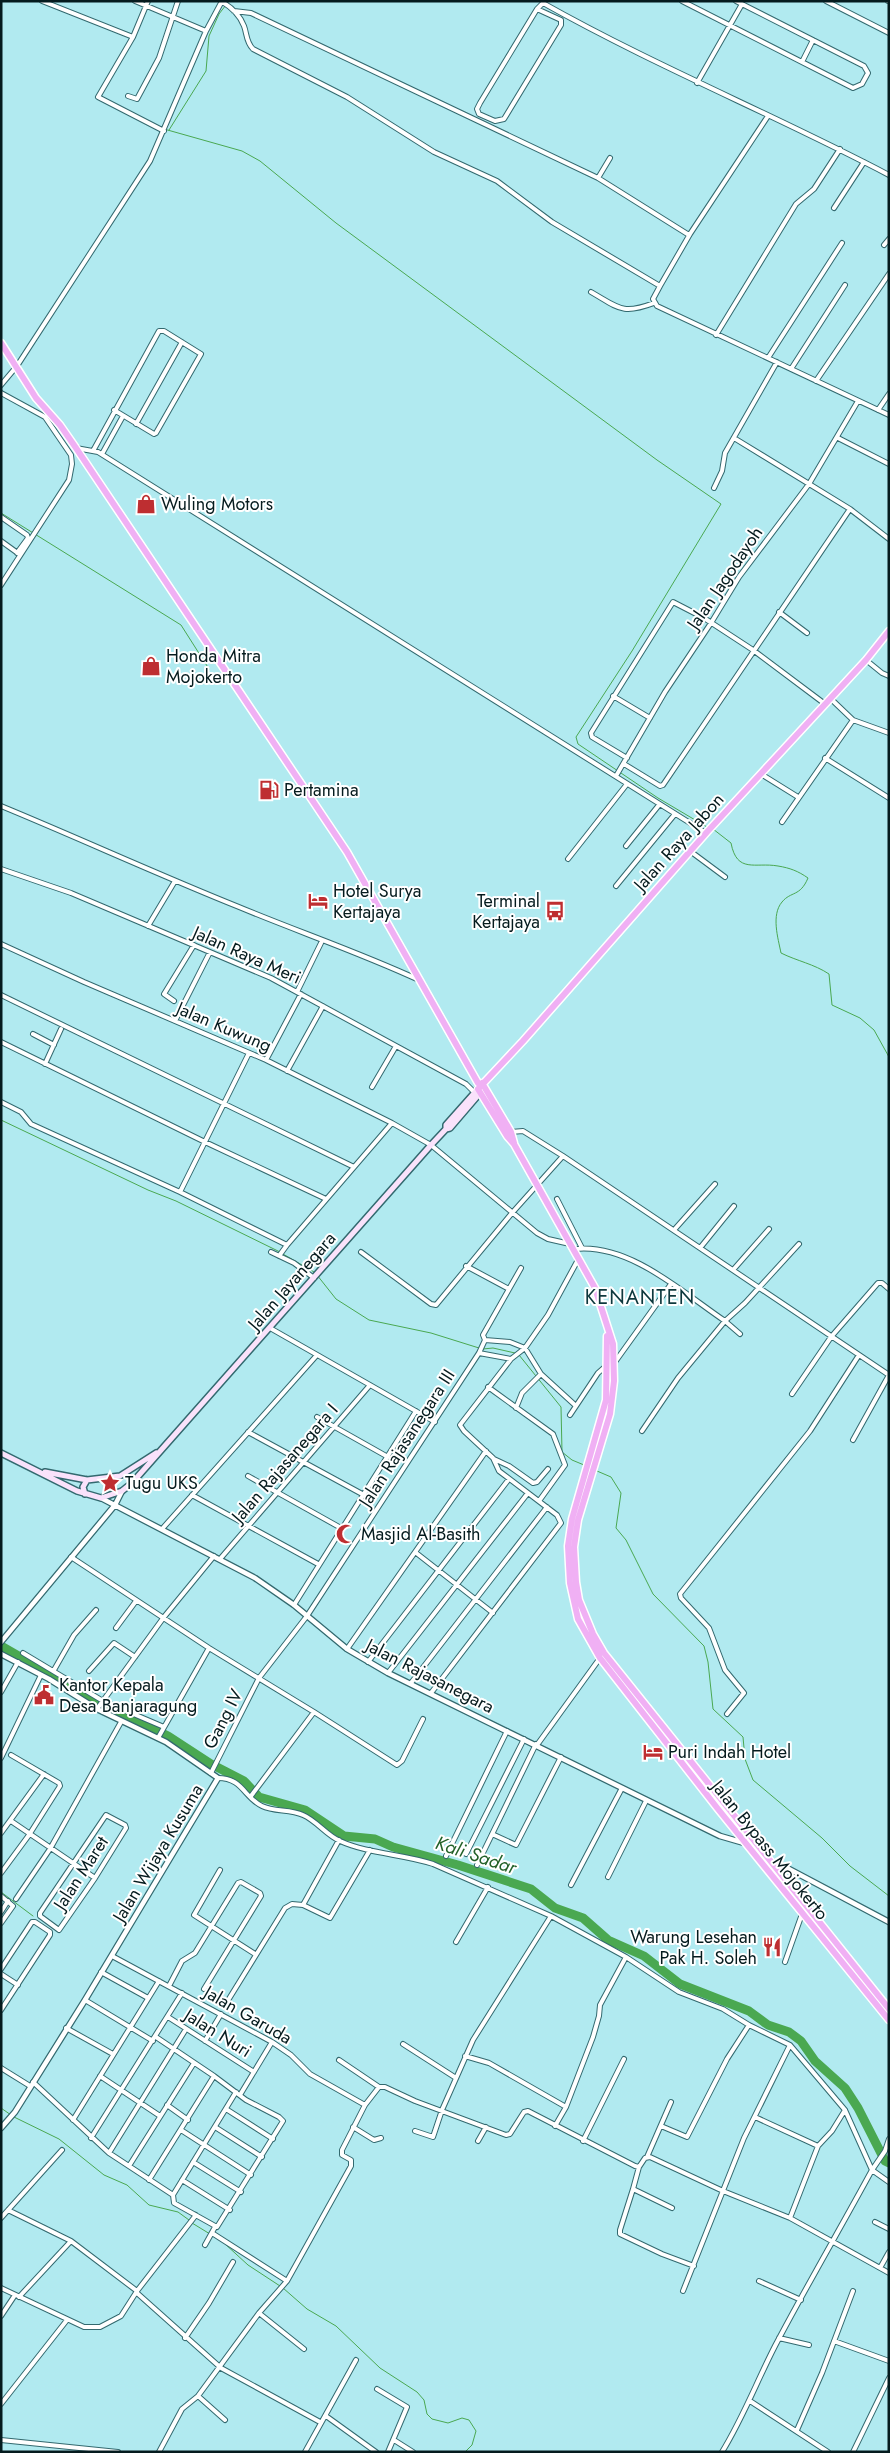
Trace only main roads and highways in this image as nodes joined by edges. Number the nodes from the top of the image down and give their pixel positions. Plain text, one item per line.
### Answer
1 (1, 343) edge
2 (889, 631) edge
3 (491, 1076) joint
4 (478, 1088) junction
5 (514, 1144) junction
6 (607, 1330) junction
7 (159, 1451) junction
8 (1, 1453) edge
9 (594, 1457) junction
10 (40, 1470) junction
11 (126, 1472) junction
12 (587, 1477) junction
13 (87, 1480) junction
14 (132, 1483) junction
15 (85, 1494) junction
16 (889, 2009) edge
17 (889, 2020) edge

1 - 4 highway, Jalan Bypass Mojokerto
2 - 3 highway, Jalan Raya Jabon
3 - 4 highway, Jalan Jayanegara
4 - 5 highway, Jalan Bypass Mojokerto
4 - 5 highway, Jalan Bypass Mojokerto
4 - 7 main road, Jalan Jayanegara
5 - 6 highway, Jalan Bypass Mojokerto
6 - 9 highway, Jalan Bypass Mojokerto
6 - 9 highway, Jalan Bypass Mojokerto
7 - 11 main road, Jalan Jayanegara
7 - 14 main road, Jalan Jayanegara
8 - 10 main road, Jalan Jayanegara
9 - 12 highway, Jalan Bypass Mojokerto
10 - 13 main road, Jalan Jayanegara
10 - 15 main road, Jalan Jayanegara
11 - 13 main road, Jalan Jayanegara
11 - 14 main road
12 - 16 highway, Jalan Bypass Mojokerto
12 - 17 highway, Jalan Bypass Mojokerto
13 - 15 main road
14 - 15 main road, Jalan Jayanegara

